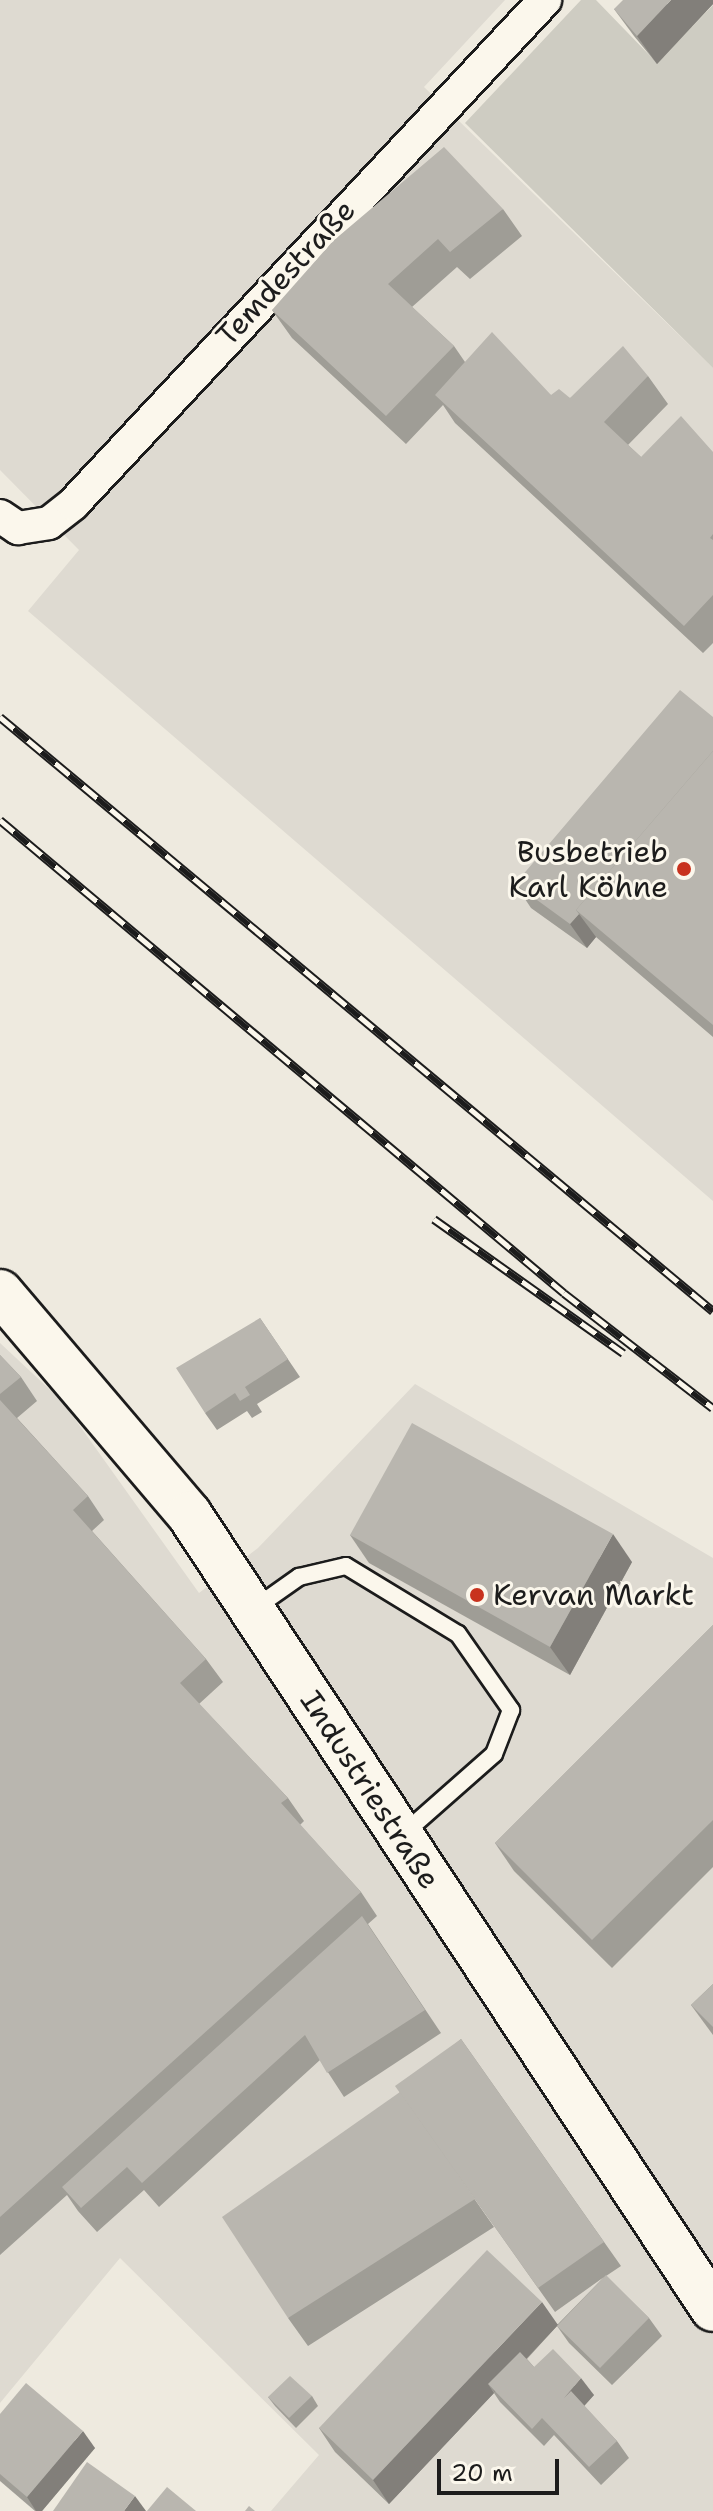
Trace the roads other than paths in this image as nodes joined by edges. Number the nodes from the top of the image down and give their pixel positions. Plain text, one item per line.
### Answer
1 (545, 0) edge
2 (9, 522) edge
3 (0, 1292) edge
4 (250, 1611) junction
5 (400, 1837) junction
6 (713, 2309) edge

1 - 2 street, Temdestraße
3 - 4 street, Industriestraße
4 - 5 street, Industriestraße
4 - 5 lane
5 - 6 street, Industriestraße

